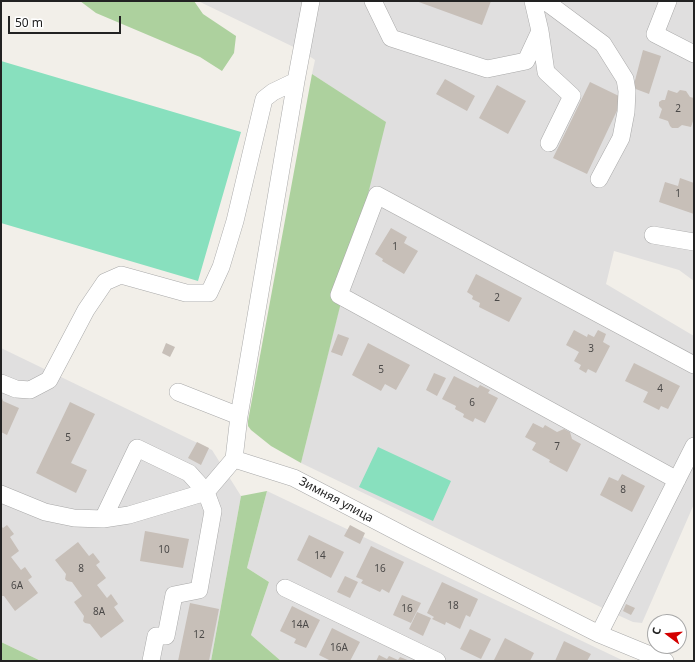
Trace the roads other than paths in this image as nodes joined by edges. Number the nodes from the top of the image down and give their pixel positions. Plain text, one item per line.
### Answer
1 (311, 1) edge
2 (373, 1) edge
3 (533, 1) edge
4 (545, 1) edge
5 (668, 1) edge
6 (540, 31) junction
7 (694, 54) edge
8 (296, 81) junction
9 (549, 143) dead end
10 (599, 179) dead end
11 (653, 235) dead end
12 (694, 242) edge
13 (694, 365) edge
14 (1, 383) edge
15 (178, 392) dead end
16 (239, 416) junction
17 (694, 446) edge
18 (234, 459) junction
19 (677, 480) junction
20 (206, 492) junction
21 (1, 494) edge
22 (103, 519) junction
23 (285, 588) dead end
24 (599, 634) junction
25 (151, 661) edge
26 (437, 661) edge
27 (665, 661) edge

1 - 8 street
2 - 6 street
3 - 6 street
4 - 10 street
5 - 7 street
6 - 9 street
8 - 14 street
8 - 16 street
11 - 12 street
13 - 19 street
15 - 16 street
16 - 18 street
17 - 19 street
18 - 20 street
18 - 24 street, Зимняя улица
19 - 24 street
20 - 22 street
20 - 22 street
20 - 25 street
21 - 22 street
23 - 26 street
24 - 27 street, Зимняя улица

